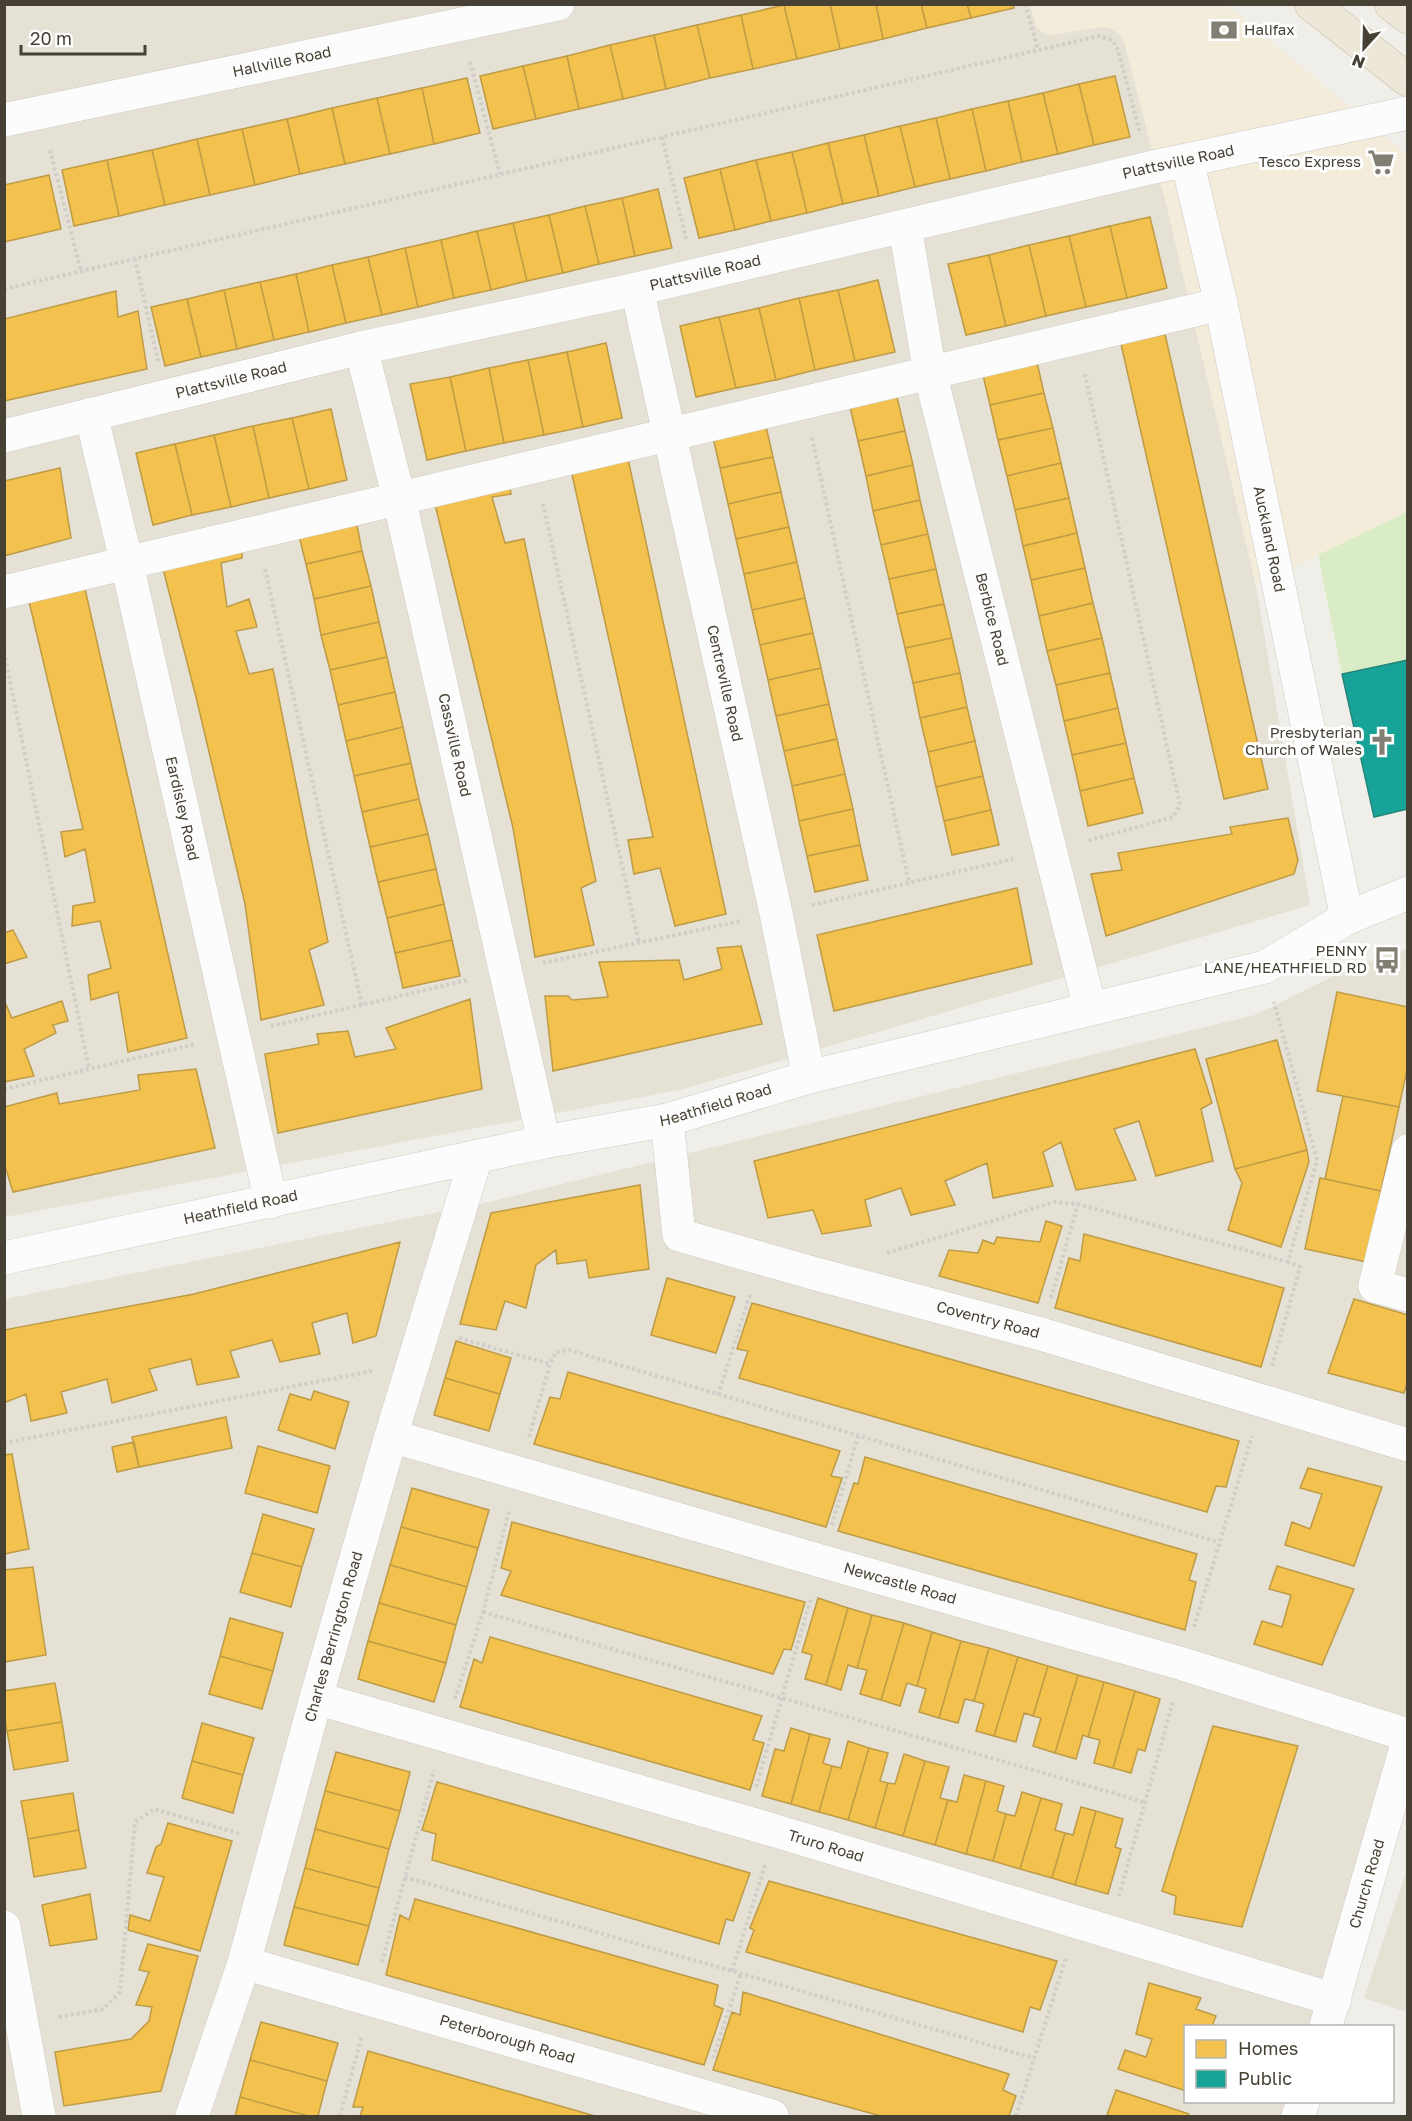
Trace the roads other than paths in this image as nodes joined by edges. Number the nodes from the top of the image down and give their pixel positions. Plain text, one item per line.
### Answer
1 (558, 4) edge
2 (1311, 4) edge
3 (1391, 4) edge
4 (1407, 17) edge
5 (1407, 80) edge
6 (1407, 114) edge
7 (4, 120) edge
8 (1187, 160) junction
9 (905, 227) junction
10 (637, 289) junction
11 (1221, 304) junction
12 (362, 348) junction
13 (930, 373) junction
14 (91, 414) junction
15 (670, 434) junction
16 (4, 436) edge
17 (399, 498) junction
18 (127, 564) junction
19 (4, 592) edge
20 (1407, 893) edge
21 (1347, 918) junction
22 (1090, 1008) junction
23 (808, 1077) junction
24 (667, 1120) junction
25 (544, 1142) junction
26 (1407, 1150) edge
27 (476, 1157) junction
28 (271, 1202) junction
29 (8, 1249) edge
30 (1407, 1295) edge
31 (391, 1436) junction
32 (1407, 1445) edge
33 (316, 1698) junction
34 (1407, 1735) edge
35 (1407, 1741) edge
36 (4, 1927) edge
37 (244, 1963) junction
38 (1330, 2013) edge
39 (39, 2116) edge
40 (192, 2116) edge
41 (772, 2116) edge

1 - 7 street, Hallville Road
2 - 5 highway
3 - 4 highway
6 - 8 street, Plattsville Road
8 - 9 street, Plattsville Road
8 - 11 street, Auckland Road
9 - 10 street, Plattsville Road
9 - 13 street, Berbice Road
10 - 12 street, Plattsville Road
10 - 15 street, Centreville Road
11 - 13 street
11 - 21 street, Auckland Road
12 - 14 street, Plattsville Road
12 - 17 street, Cassville Road
13 - 15 street
13 - 22 street, Berbice Road
14 - 16 street, Plattsville Road
14 - 18 street, Eardisley Road
15 - 17 street
15 - 23 street, Centreville Road
17 - 18 street
17 - 25 street, Cassville Road
18 - 19 street
18 - 28 street, Eardisley Road
20 - 21 street, Heathfield Road
21 - 22 street, Heathfield Road
22 - 23 street, Heathfield Road
23 - 24 street, Heathfield Road
24 - 25 street, Heathfield Road
24 - 32 street, Coventry Road
25 - 27 street, Heathfield Road
26 - 30 street
27 - 28 street, Heathfield Road
27 - 31 street, Charles Berrington Road
28 - 29 street, Heathfield Road
31 - 33 street, Charles Berrington Road
31 - 34 street, Newcastle Road
33 - 37 street, Charles Berrington Road
33 - 38 street, Truro Road
35 - 38 street, Church Road
36 - 39 street
37 - 40 street, Charles Berrington Road
37 - 41 street, Peterborough Road

